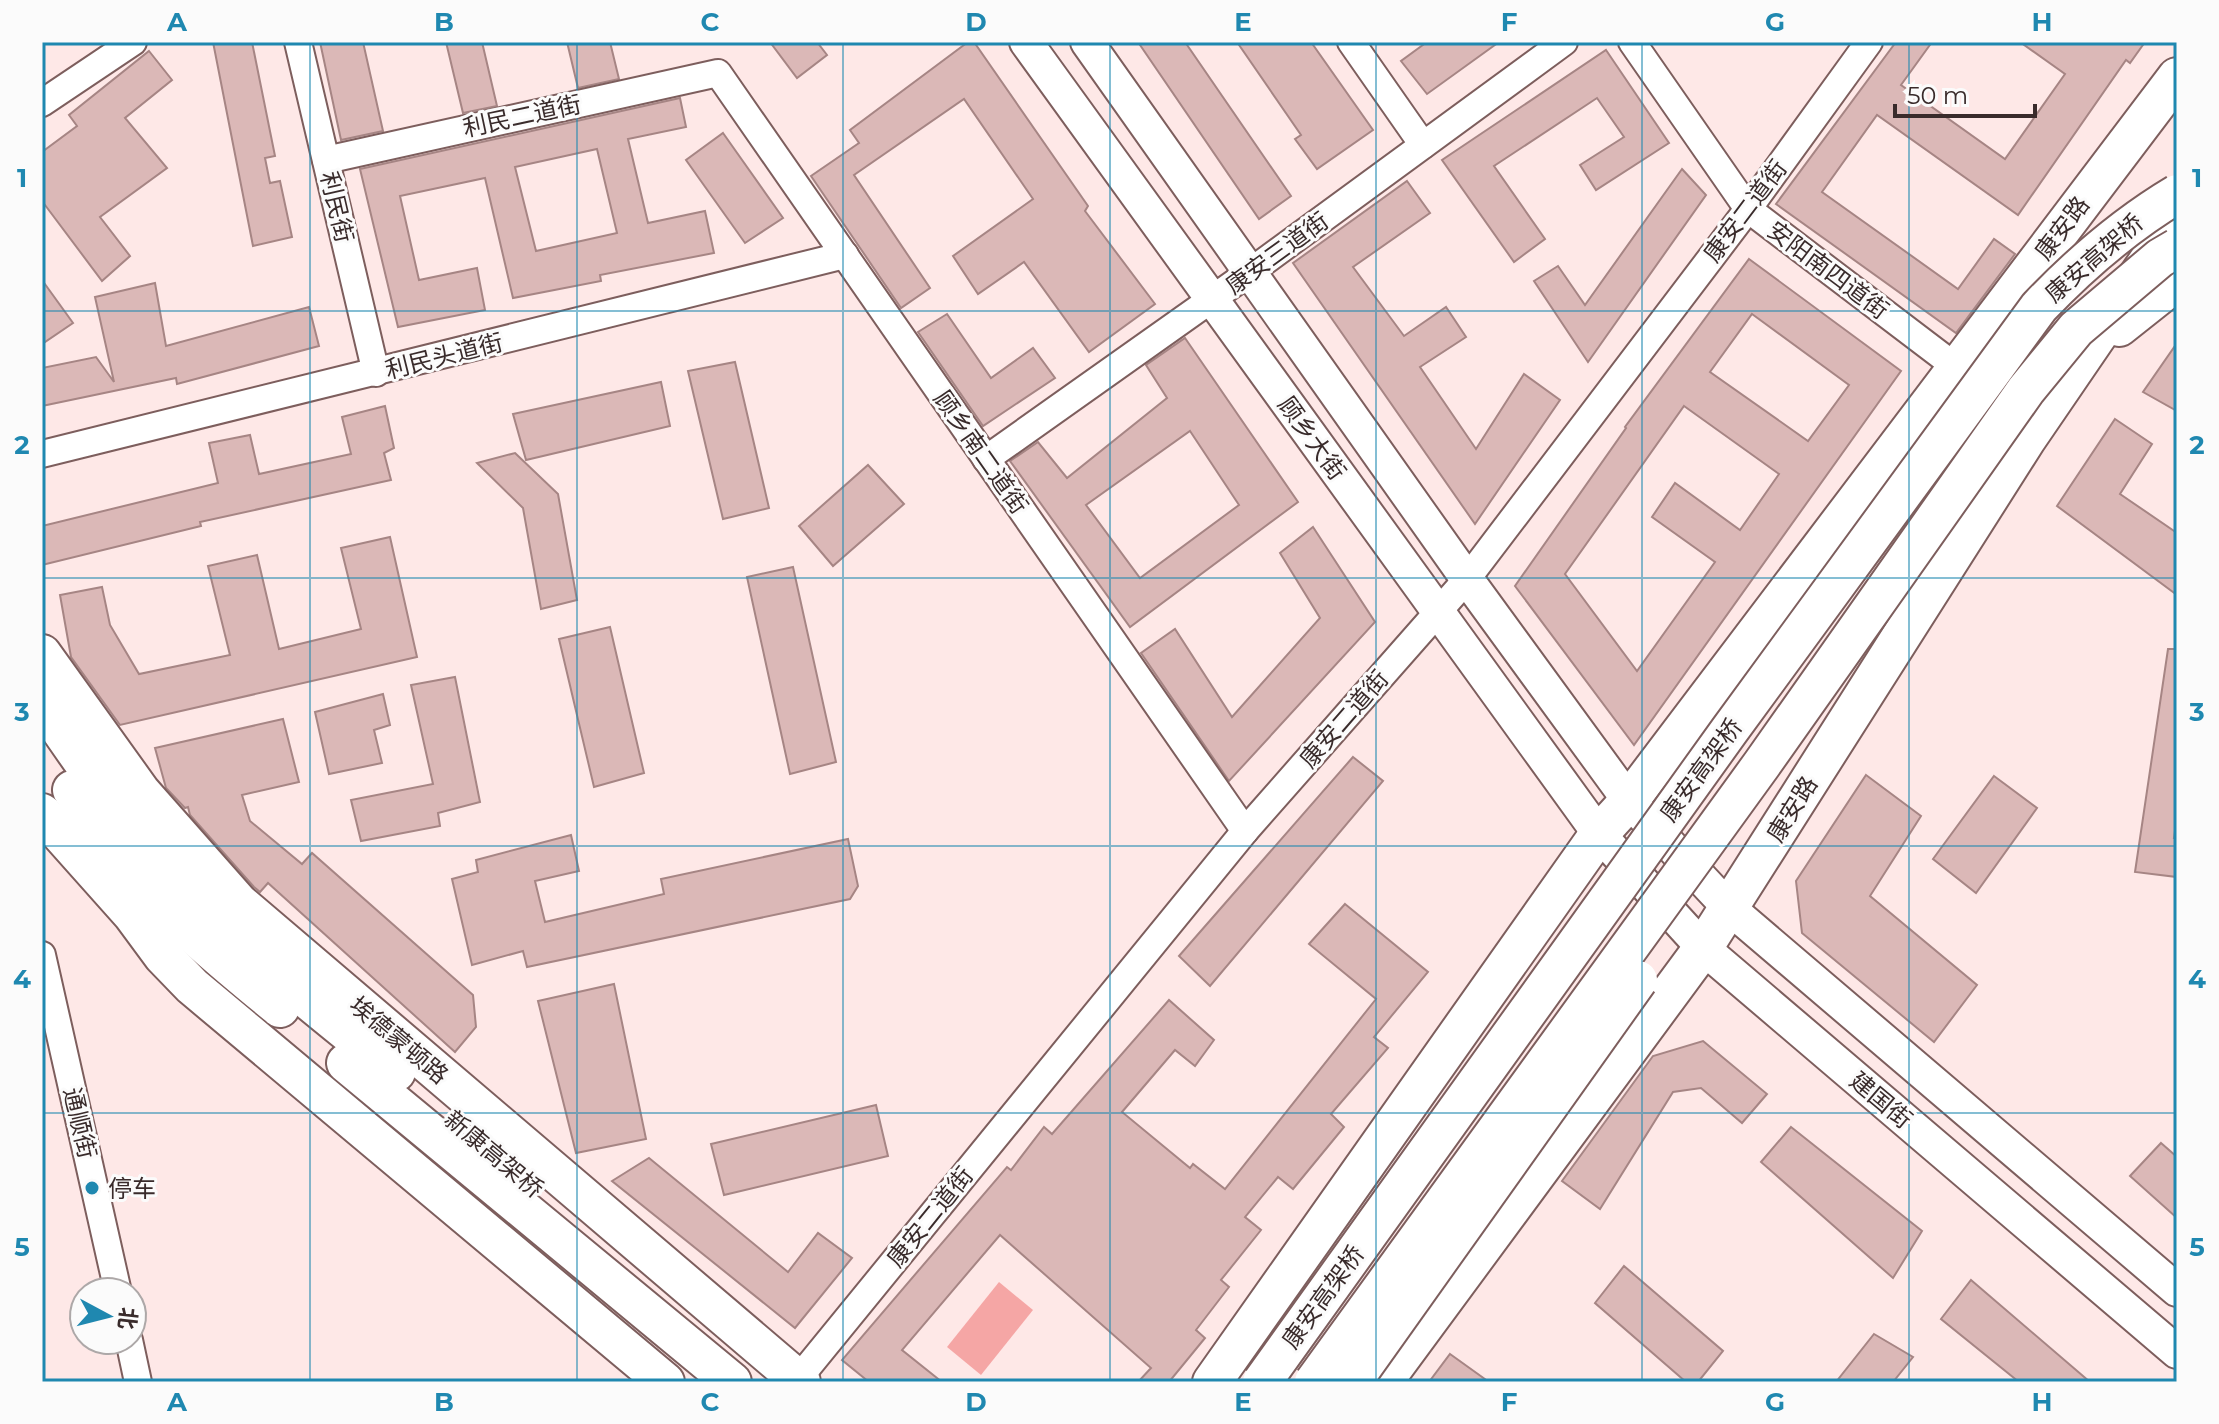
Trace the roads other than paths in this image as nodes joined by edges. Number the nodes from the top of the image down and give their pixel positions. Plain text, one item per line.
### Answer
1 (133, 42) edge
2 (298, 42) edge
3 (1026, 42) edge
4 (1087, 42) edge
5 (1351, 42) edge
6 (1564, 42) edge
7 (1632, 42) edge
8 (1869, 42) edge
9 (718, 73) joint
10 (2177, 77) edge
11 (42, 103) edge
12 (1423, 145) junction
13 (326, 160) junction
14 (2177, 194) edge
15 (1748, 209) junction
16 (2177, 219) edge
17 (2177, 248) edge
18 (845, 255) junction
19 (1250, 272) junction
20 (2177, 281) edge
21 (1213, 299) junction
22 (2081, 360) junction
23 (1956, 367) junction
24 (376, 373) junction
25 (42, 454) edge
26 (986, 459) junction
27 (1467, 579) junction
28 (1438, 613) junction
29 (42, 654) edge
30 (42, 703) edge
31 (1729, 731) junction
32 (42, 746) edge
33 (1762, 764) junction
34 (1629, 801) junction
35 (42, 813) edge
36 (1245, 831) junction
37 (1599, 834) junction
38 (1729, 908) junction
39 (132, 914) junction
40 (1703, 948) junction
41 (42, 955) edge
42 (114, 1276) edge
43 (2177, 1290) edge
44 (2177, 1352) edge
45 (132, 1356) edge
46 (788, 1381) edge
47 (138, 1382) edge
48 (665, 1382) edge
49 (699, 1382) edge
50 (732, 1382) edge
51 (1212, 1382) edge
52 (1236, 1382) edge
53 (1262, 1382) edge
54 (1314, 1382) edge
55 (1352, 1382) edge
56 (1383, 1382) edge

1 - 11 street
2 - 13 street, 利民街
3 - 21 main road, 顾乡大街
4 - 19 main road, 顾乡大街
5 - 12 street
6 - 12 street, 康安三道街
7 - 15 street, 安阳南四道街
8 - 15 street, 康安二道街
9 - 13 street, 利民二道街
9 - 18 street, 顾乡南二道街
10 - 23 highway, 康安路
12 - 19 street, 康安三道街
13 - 24 street, 利民街
14 - 31 highway, 康安高架桥, bridge
15 - 23 street, 安阳南四道街
15 - 27 street, 康安二道街
16 - 22 highway, 康安路
17 - 33 highway, 康安高架桥, bridge
18 - 24 street, 利民头道街
18 - 26 street, 顾乡南二道街
19 - 21 street, 康安三道街
19 - 27 main road, 顾乡大街
20 - 22 highway
21 - 26 street, 康安三道街
21 - 28 main road, 顾乡大街
22 - 38 highway, 康安路
23 - 34 highway, 康安路
24 - 25 street, 利民头道街
26 - 36 street, 顾乡南二道街
27 - 28 street, 康安二道街
27 - 34 main road, 顾乡大街
28 - 36 street, 康安二道街
28 - 37 main road, 顾乡大街
29 - 46 highway, 埃德蒙顿路
30 - 46 highway, 新康高架桥
31 - 52 highway, bridge
31 - 53 highway, 康安高架桥, bridge
32 - 50 highway
33 - 54 highway, 康安高架桥, bridge
33 - 55 highway, bridge
34 - 37 highway, 康安路
34 - 38 main road, 建国街
35 - 39 highway
36 - 46 street, 康安二道街
37 - 40 main road, 建国街
37 - 51 highway, 康安路
38 - 40 highway, 康安路
38 - 43 main road, 建国街
39 - 48 highway
39 - 49 highway
40 - 44 main road, 建国街
40 - 56 highway, 康安路
41 - 42 street, 通顺街
45 - 47 street

